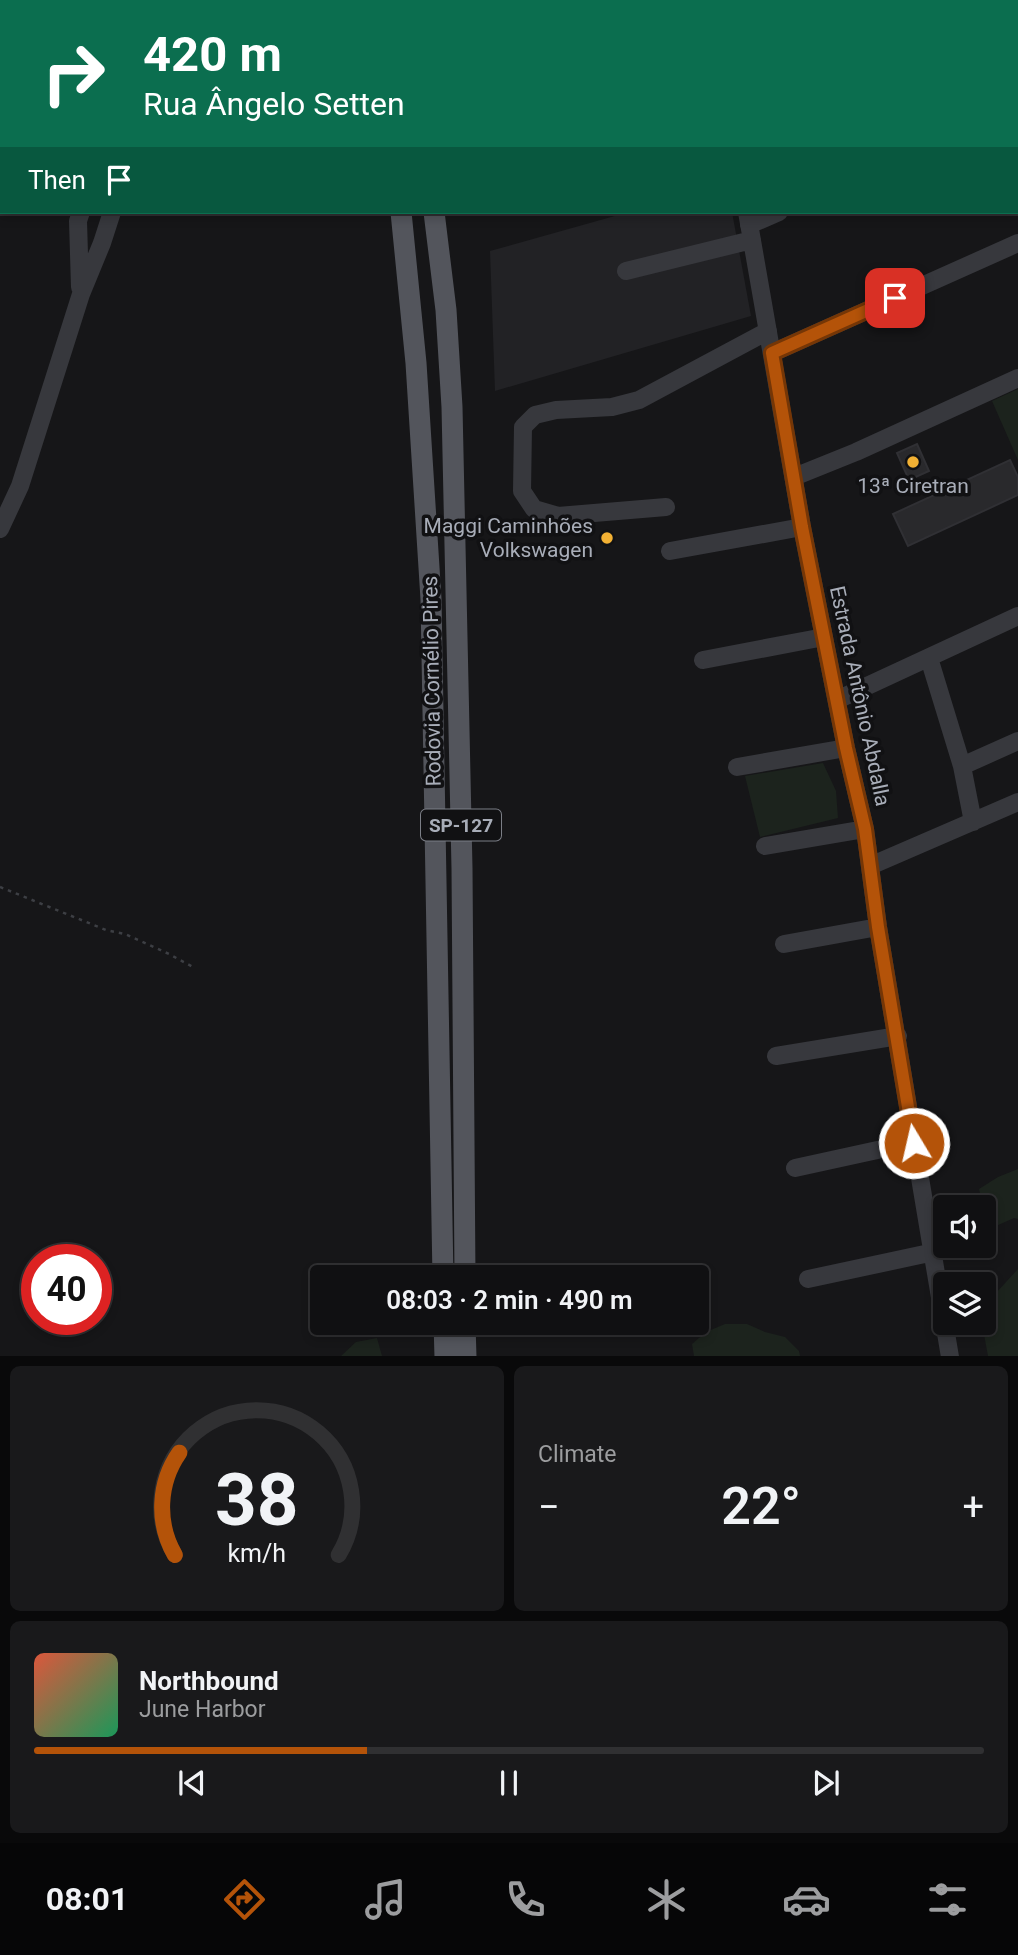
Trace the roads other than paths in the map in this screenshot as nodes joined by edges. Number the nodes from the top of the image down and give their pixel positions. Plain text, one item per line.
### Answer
1 (110, 214) edge
2 (401, 214) edge
3 (434, 214) edge
4 (775, 214) edge
5 (80, 216) edge
6 (750, 226) edge
7 (102, 243) junction
8 (1018, 243) edge
9 (626, 271) dead end
10 (81, 294) junction
11 (768, 331) junction
12 (772, 353) junction
13 (1018, 378) edge
14 (794, 477) junction
15 (666, 508) dead end
16 (802, 527) junction
17 (0, 529) edge
18 (670, 551) dead end
19 (1018, 616) edge
20 (824, 637) junction
21 (929, 658) junction
22 (703, 660) dead end
23 (837, 700) junction
24 (1018, 740) edge
25 (846, 748) junction
26 (962, 766) junction
27 (737, 767) dead end
28 (1018, 802) edge
29 (973, 822) junction
30 (865, 829) junction
31 (765, 846) dead end
32 (870, 866) junction
33 (878, 927) junction
34 (784, 944) dead end
35 (898, 1036) junction
36 (776, 1056) dead end
37 (914, 1143) junction
38 (795, 1168) dead end
39 (933, 1247) edge
40 (933, 1252) edge
41 (935, 1258) edge
42 (443, 1265) edge
43 (465, 1265) edge
44 (808, 1279) dead end
45 (444, 1335) edge
46 (465, 1335) edge
47 (445, 1356) edge
48 (466, 1356) edge
49 (950, 1356) edge

1 - 7 street
2 - 42 main road, Rodovia Cornélio Pires / SP-127
3 - 43 main road, Rodovia Cornélio Pires / SP-127
4 - 6 street
5 - 7 street
5 - 10 street
6 - 9 street
6 - 11 street, Estrada Antônio Abdalla
7 - 10 street
8 - 12 street
10 - 17 street
11 - 12 street, Estrada Antônio Abdalla
11 - 15 street
12 - 14 street, Estrada Antônio Abdalla
13 - 14 street
14 - 16 street, Estrada Antônio Abdalla
16 - 18 street
16 - 20 street, Estrada Antônio Abdalla
19 - 21 street
20 - 22 street
20 - 23 street, Estrada Antônio Abdalla
21 - 23 street
21 - 26 street
23 - 25 street, Estrada Antônio Abdalla
24 - 26 street
25 - 27 street
25 - 30 street, Estrada Antônio Abdalla
26 - 29 street
28 - 29 street
29 - 32 street
30 - 31 street
30 - 32 street, Estrada Antônio Abdalla
32 - 33 street, Estrada Antônio Abdalla
33 - 34 street
33 - 35 street, Estrada Antônio Abdalla
35 - 36 street
35 - 37 street, Estrada Antônio Abdalla
37 - 38 street
37 - 39 street, Estrada Antônio Abdalla
40 - 44 street
41 - 49 street, Estrada Antônio Abdalla
45 - 47 main road
46 - 48 main road

